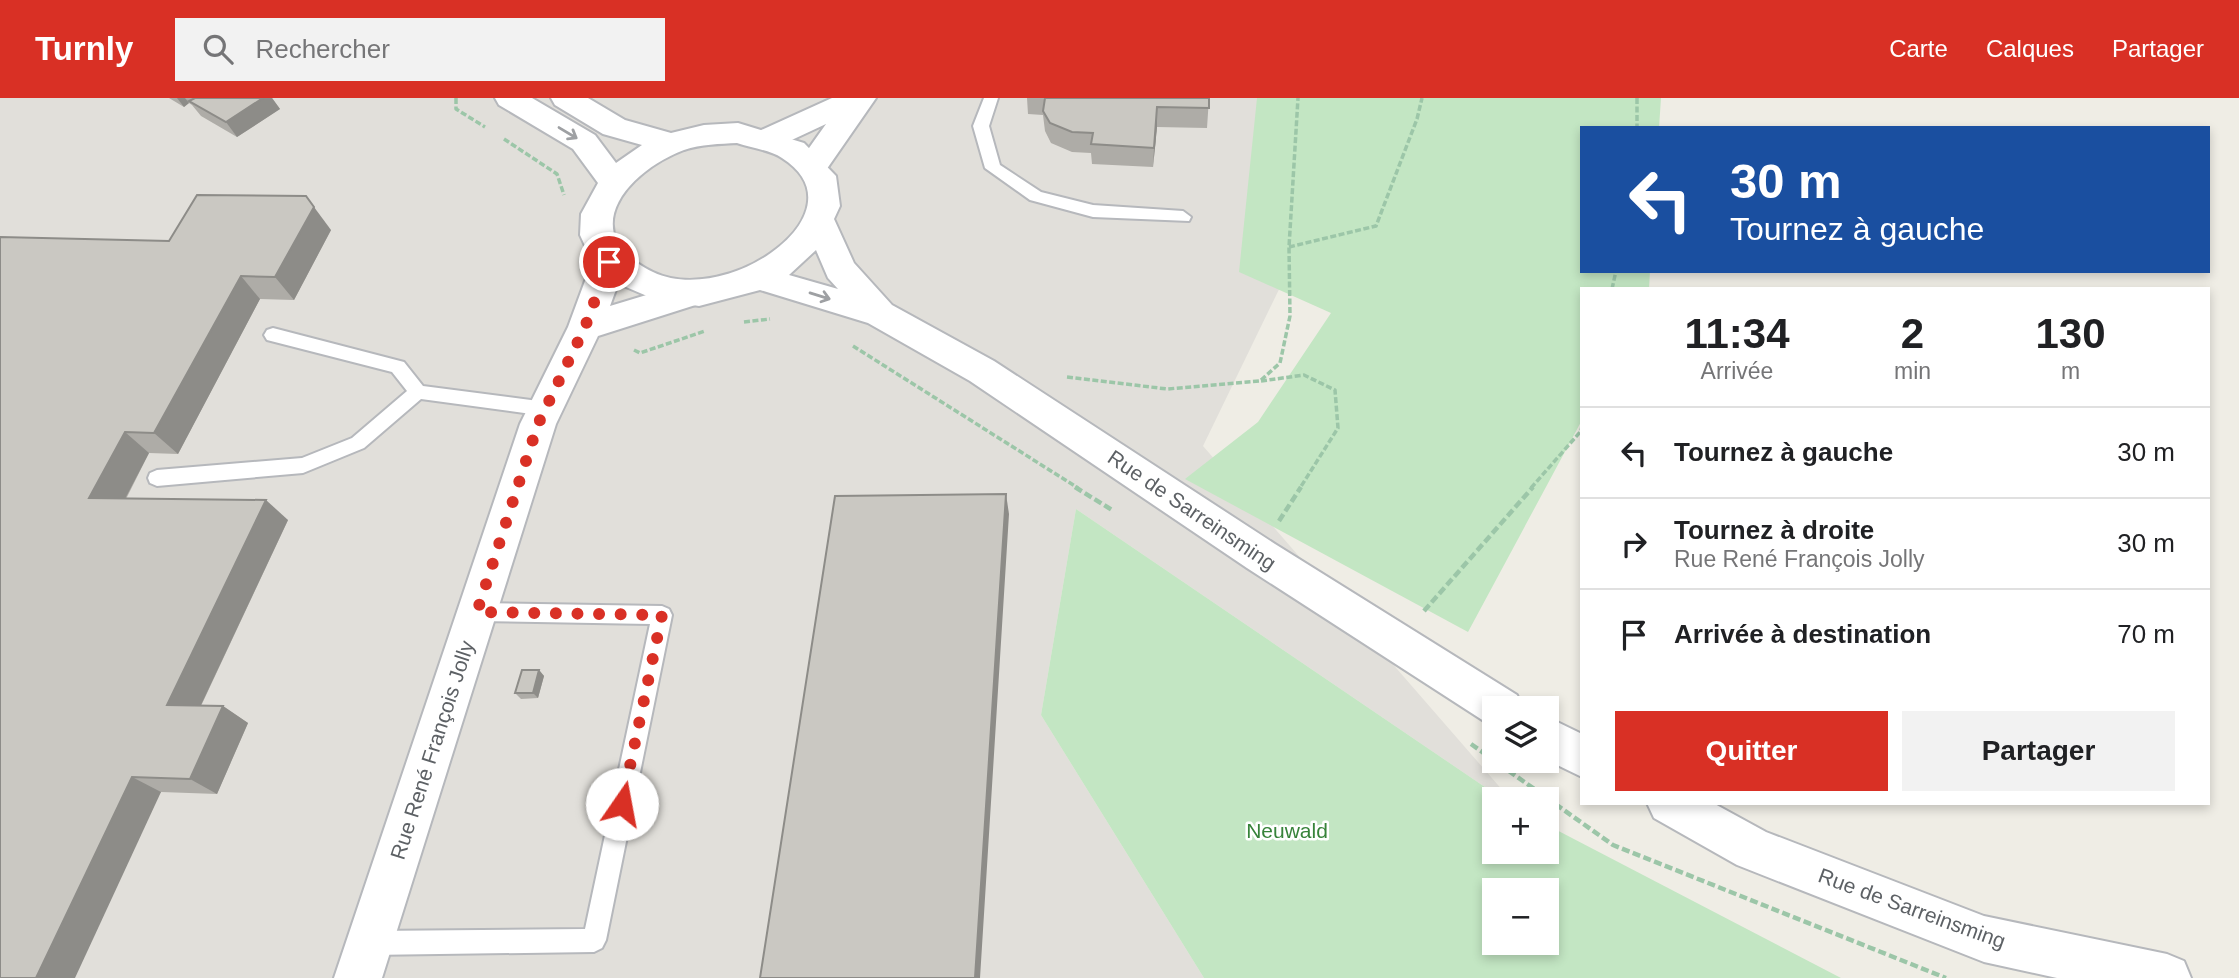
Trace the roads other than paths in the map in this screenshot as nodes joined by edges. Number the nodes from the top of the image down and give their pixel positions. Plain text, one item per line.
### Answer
1 (510, 98) edge
2 (566, 98) edge
3 (860, 98) edge
4 (990, 98) edge
5 (770, 138) junction
6 (671, 143) junction
7 (813, 165) junction
8 (614, 182) junction
9 (1183, 218) dead end
10 (820, 222) junction
11 (609, 262) junction
12 (759, 278) junction
13 (696, 292) junction
14 (880, 314) junction
15 (585, 327) junction
16 (273, 335) dead end
17 (418, 392) junction
18 (546, 409) junction
19 (157, 478) dead end
20 (477, 612) junction
21 (1482, 697) edge
22 (1559, 744) edge
23 (1580, 756) edge
24 (1672, 805) edge
25 (363, 960) edge
26 (2167, 978) edge

1 -> 8 street
2 - 6 street
3 - 5 street
3 - 7 street
4 - 9 lane
5 - 6 street
5 - 7 street
6 - 8 street
7 - 10 street
8 - 11 street
10 - 12 street
10 - 14 street, Rue de Sarreinsming
11 - 13 street
11 - 15 street, Rue René François Jolly
12 - 13 street
12 -> 14 street, Rue de Sarreinsming
13 - 15 street
14 - 21 street, Rue de Sarreinsming
15 - 18 street, Rue René François Jolly
16 - 17 lane
17 - 18 lane
17 - 19 lane
18 - 20 street, Rue René François Jolly
20 - 25 street, Rue René François Jolly
20 - 25 lane
22 - 23 street
24 - 26 street, Rue de Sarreinsming

